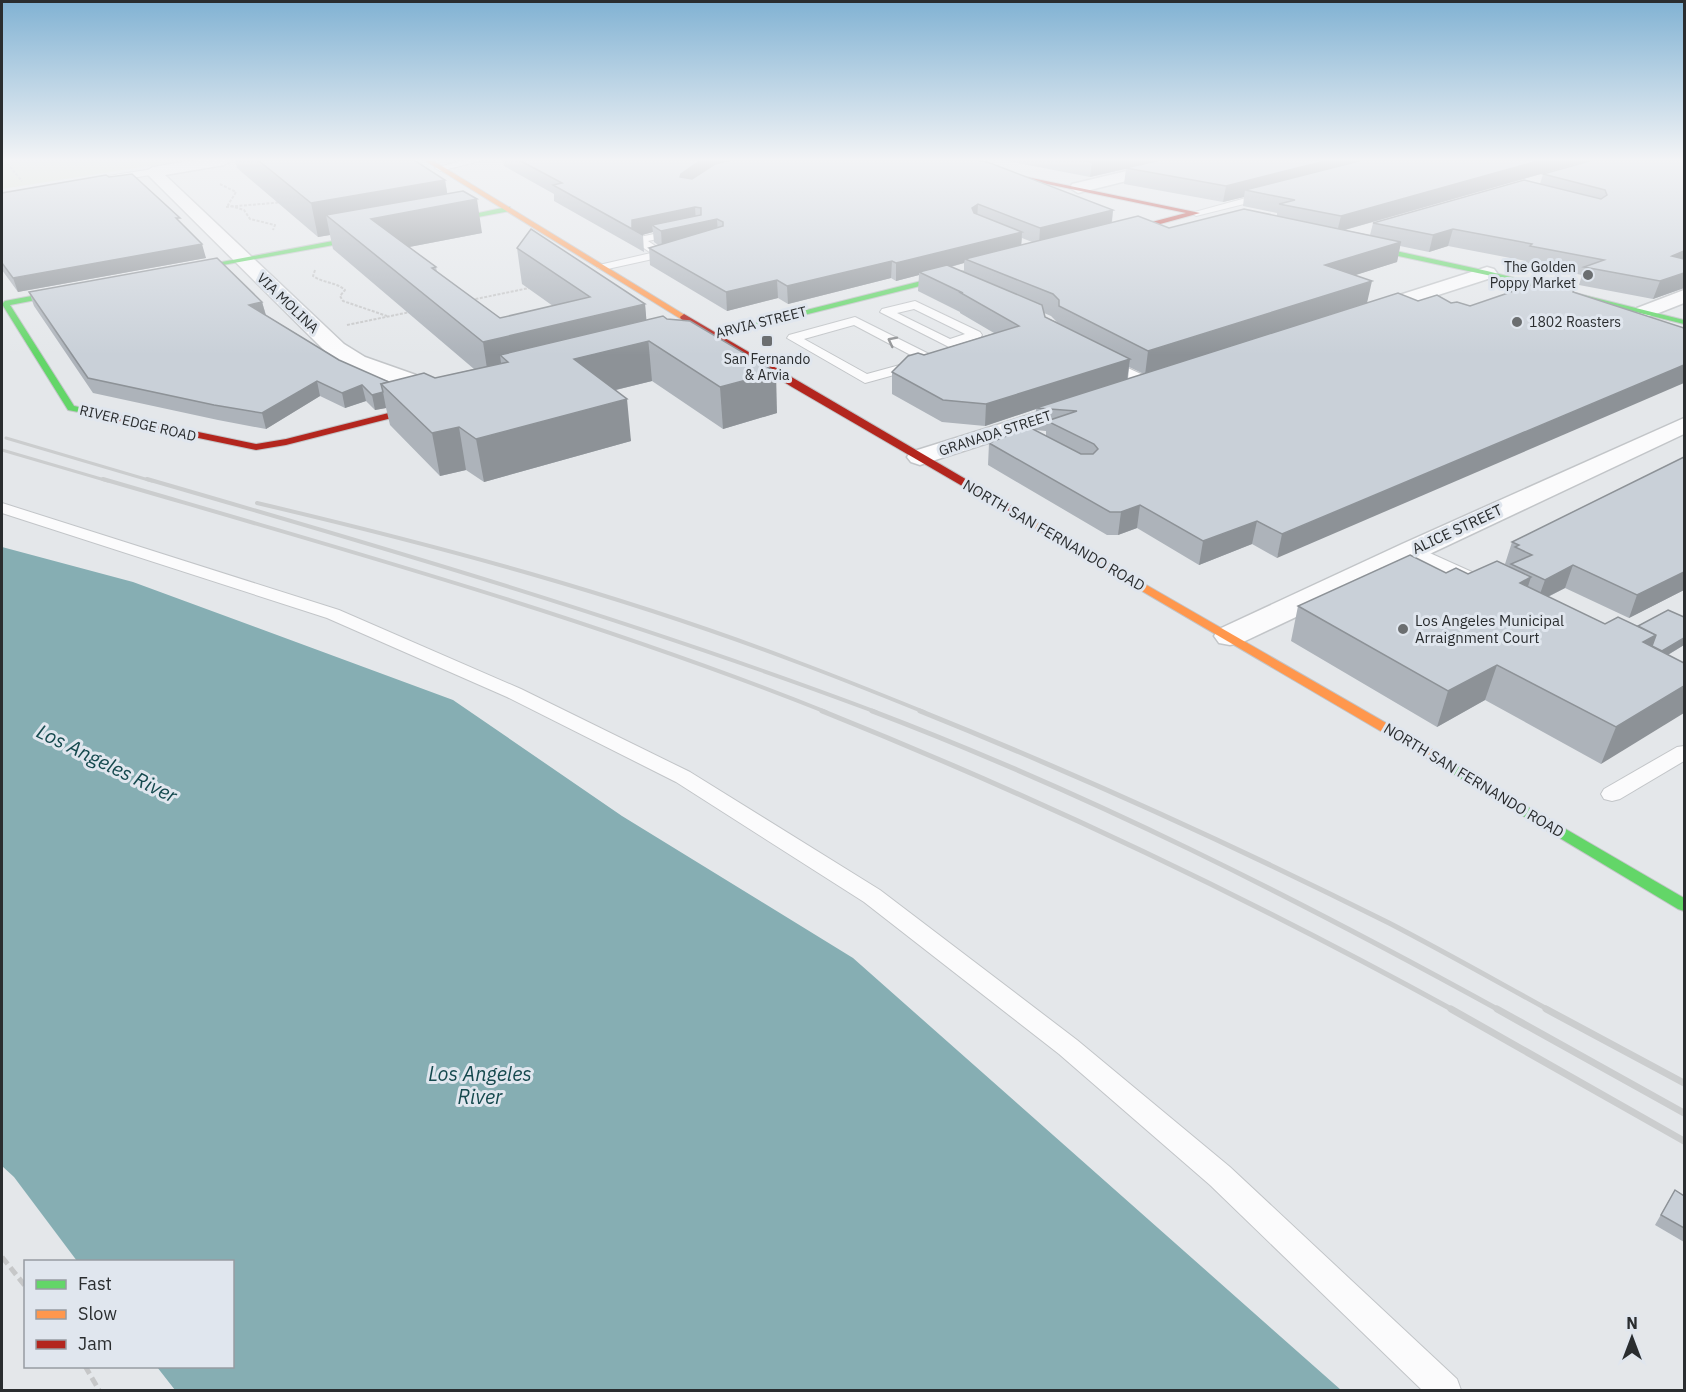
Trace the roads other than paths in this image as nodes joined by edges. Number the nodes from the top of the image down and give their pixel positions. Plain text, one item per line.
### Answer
1 (207, 225) edge
2 (533, 225) edge
3 (1150, 225) edge
4 (685, 230) edge
5 (1375, 230) edge
6 (390, 232) edge
7 (1103, 237) edge
8 (1339, 240) joint
9 (684, 249) edge
10 (662, 255) junction
11 (242, 259) junction
12 (603, 267) junction
13 (977, 269) edge
14 (1487, 273) junction
15 (163, 274) edge
16 (943, 277) junction
17 (960, 285) edge
18 (84, 288) edge
19 (1525, 288) junction
20 (1614, 290) edge
21 (868, 296) junction
22 (1681, 298) edge
23 (1646, 303) junction
24 (811, 310) junction
25 (894, 310) junction
26 (1344, 319) edge
27 (1684, 322) edge
28 (840, 325) junction
29 (712, 334) junction
30 (949, 343) junction
31 (662, 347) edge
32 (1090, 354) edge
33 (930, 360) junction
34 (1159, 380) joint
35 (1116, 394) edge
36 (451, 400) joint
37 (1094, 401) edge
38 (1684, 425) edge
39 (920, 457) junction
40 (2, 508) edge
41 (1412, 550) junction
42 (1496, 590) edge
43 (1230, 636) junction
44 (1684, 752) edge
45 (1612, 794) dead end
46 (1684, 905) edge
47 (1445, 1390) edge

1 - 11 street, VIA MOLINA
2 - 12 street, NORTH SAN FERNANDO ROAD
3 - 7 street
4 - 10 lane
5 - 8 street
6 - 11 street
8 - 14 street
9 - 10 lane
10 - 12 lane
11 - 15 street
11 - 36 street, VIA MOLINA
12 - 29 street, NORTH SAN FERNANDO ROAD
13 - 16 street, ARVIA STREET
14 - 19 street
14 - 26 street
16 - 17 lane
16 - 21 street, ARVIA STREET
18 - 36 street, RIVER EDGE ROAD
19 - 20 street
19 - 23 street
21 - 24 street, ARVIA STREET
21 - 25 lane
22 - 23 street
23 - 27 street
24 - 28 lane
24 - 29 street, ARVIA STREET
25 - 30 lane
25 - 30 lane
33 -> 28 lane
28 - 33 lane
29 - 31 street, ARVIA STREET
29 - 39 street, NORTH SAN FERNANDO ROAD
30 - 33 lane
32 - 34 lane
34 - 35 street
37 - 39 street, GRANADA STREET
38 - 41 street, ALICE STREET
39 - 43 street, NORTH SAN FERNANDO ROAD
40 - 47 lane
41 - 42 lane
41 - 43 street, ALICE STREET
43 - 46 street, NORTH SAN FERNANDO ROAD
44 - 45 lane

